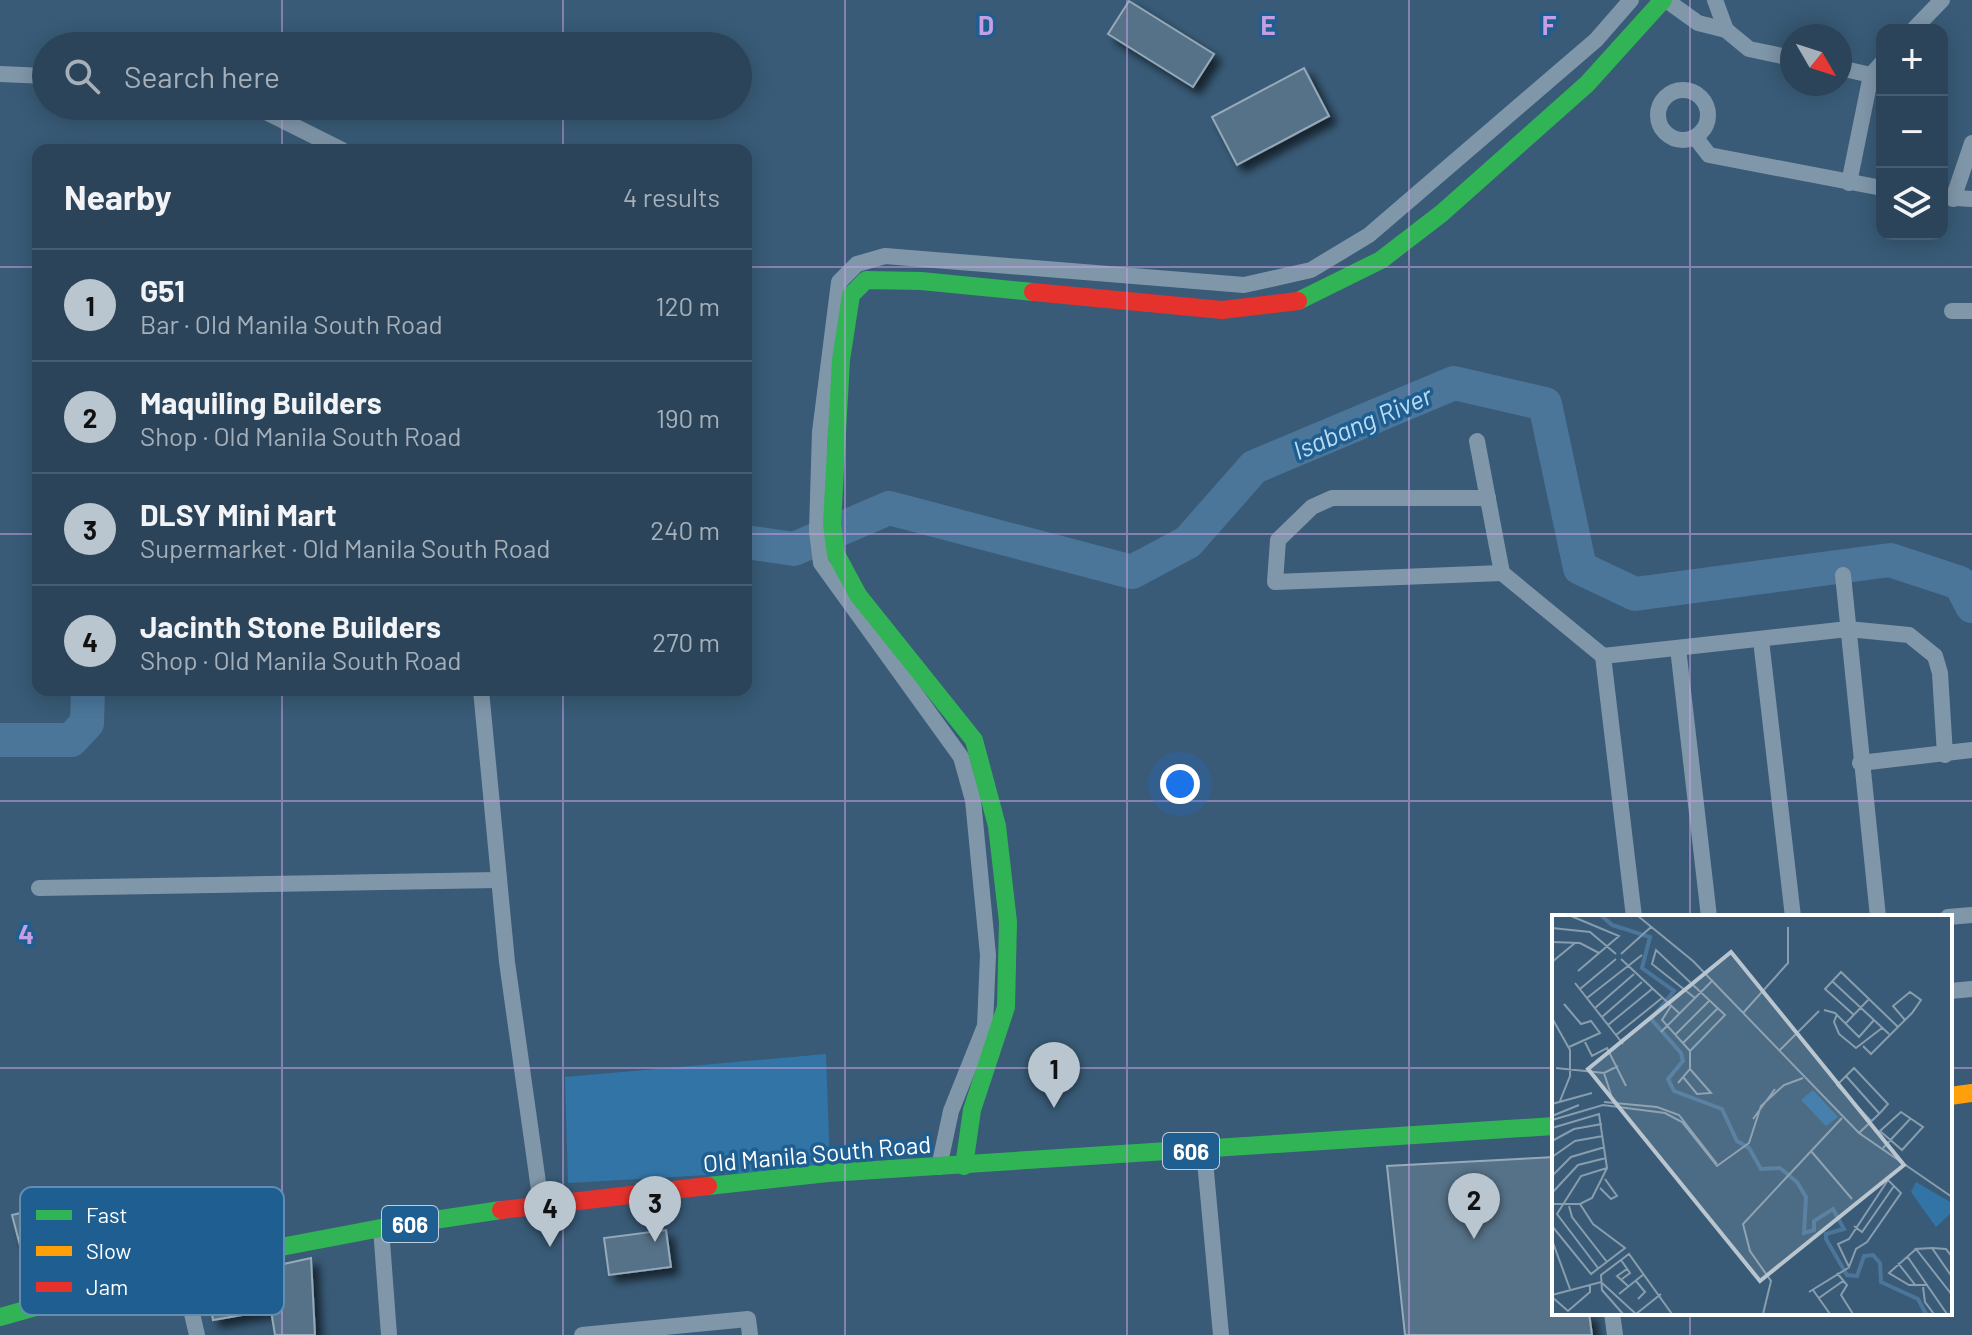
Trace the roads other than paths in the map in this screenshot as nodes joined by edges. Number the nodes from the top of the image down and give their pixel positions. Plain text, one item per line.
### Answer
1 (1631, 0) edge
2 (1664, 0) edge
3 (1715, 0) edge
4 (1942, 0) edge
5 (1919, 24) edge
6 (1726, 30) junction
7 (1780, 55) edge
8 (1852, 68) edge
9 (1876, 69) edge
10 (0, 74) edge
11 (32, 75) edge
12 (282, 120) edge
13 (1695, 137) dead end
14 (1972, 143) edge
15 (330, 144) edge
16 (1849, 183) junction
17 (1876, 187) edge
18 (1948, 198) edge
19 (1972, 199) edge
20 (1401, 207) junction
21 (1419, 231) junction
22 (1080, 271) junction
23 (1075, 294) junction
24 (1952, 311) dead end
25 (1972, 311) edge
26 (1477, 441) dead end
27 (1488, 498) junction
28 (824, 527) junction
29 (829, 559) junction
30 (1502, 573) junction
31 (1843, 575) dead end
32 (1848, 629) junction
33 (1761, 640) junction
34 (1678, 648) junction
35 (1603, 656) junction
36 (482, 696) edge
37 (1959, 753) edge
38 (1860, 763) junction
39 (498, 880) junction
40 (39, 888) dead end
41 (1634, 915) edge
42 (1709, 915) edge
43 (1793, 915) edge
44 (1878, 915) edge
45 (1972, 915) edge
46 (1952, 917) edge
47 (1972, 989) edge
48 (1952, 991) edge
49 (1972, 1093) edge
50 (1952, 1096) edge
51 (1552, 1126) edge
52 (1204, 1150) junction
53 (964, 1166) junction
54 (939, 1167) junction
55 (541, 1204) junction
56 (381, 1228) junction
57 (284, 1246) edge
58 (20, 1311) edge
59 (192, 1315) edge
60 (1612, 1315) edge
61 (0, 1317) edge
62 (197, 1335) edge
63 (389, 1335) edge
64 (582, 1335) edge
65 (750, 1335) edge
66 (1221, 1335) edge
67 (1615, 1335) edge

1 - 20 street
2 - 6 street
2 - 21 street
3 - 6 street
4 - 5 street
6 - 7 street
8 - 9 street
9 - 16 street
10 - 11 street
12 - 15 street
13 - 16 street
14 - 18 street
16 - 17 street
18 - 19 street
20 - 21 street
20 - 22 street
21 - 23 street
22 - 23 street
22 - 28 street
23 - 28 street
24 - 25 street
26 - 27 street
27 - 30 street
27 - 30 street
28 - 29 street
29 - 53 street
29 - 54 street
30 - 35 street
31 - 32 street
32 - 33 street
32 - 37 street
32 - 38 street
33 - 34 street
33 - 43 street
34 - 35 street
34 - 42 street
35 - 41 street
36 - 39 street
37 - 38 street
38 - 44 street
39 - 40 street
39 - 55 street
45 - 46 street
47 - 48 street
49 - 50 street
51 - 52 street, Old Manila South Road / 606
52 - 53 street, Old Manila South Road / 606
52 - 66 street
53 - 54 street, Old Manila South Road / 606
54 - 55 street, Old Manila South Road / 606
55 - 56 street, Old Manila South Road / 606
56 - 57 street, Old Manila South Road / 606
56 - 63 street
58 - 61 street, Old Manila South Road / 606
59 - 62 street
60 - 67 street
64 - 65 street

